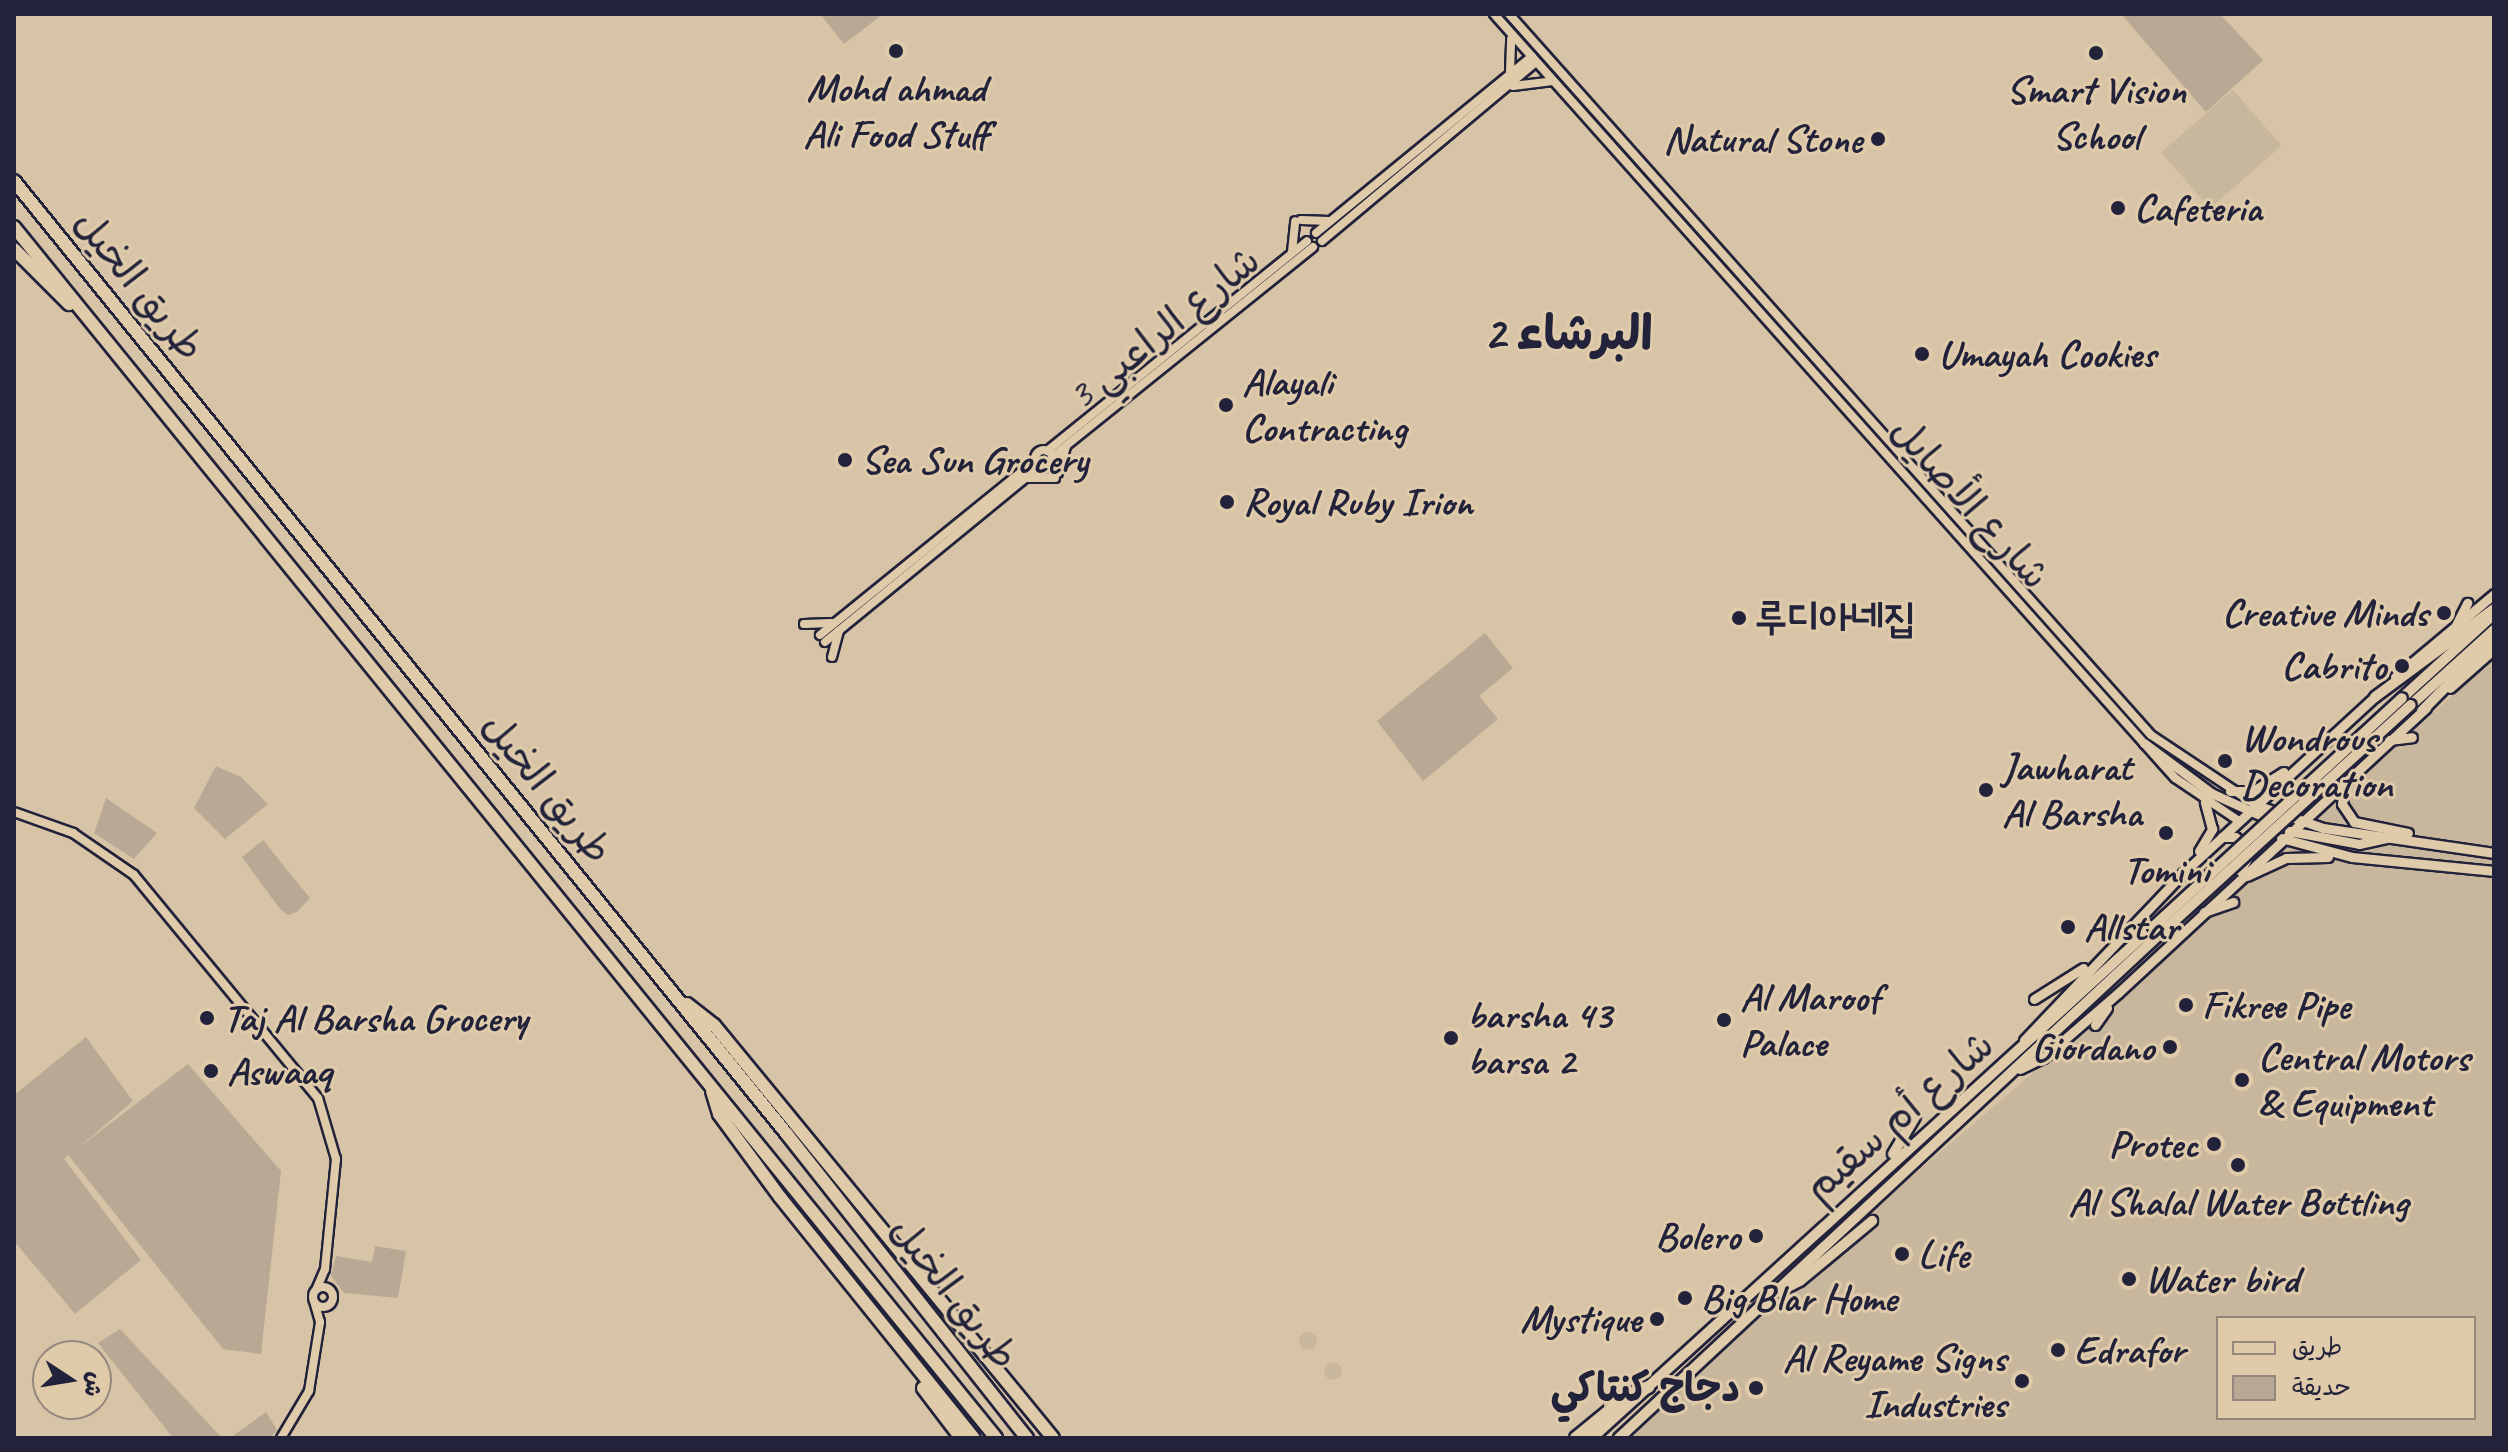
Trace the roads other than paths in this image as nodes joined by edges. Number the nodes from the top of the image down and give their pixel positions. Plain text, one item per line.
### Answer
1 (1494, 14) edge
2 (1509, 14) edge
3 (1510, 35) junction
4 (1541, 53) junction
5 (1532, 60) junction
6 (1510, 73) junction
7 (1552, 82) junction
8 (1502, 92) junction
9 (14, 181) edge
10 (1334, 219) junction
11 (14, 227) edge
12 (1319, 237) junction
13 (1310, 244) junction
14 (14, 249) edge
15 (1292, 253) junction
16 (87, 317) junction
17 (1067, 445) junction
18 (1050, 454) junction
19 (1037, 464) junction
20 (1025, 478) junction
21 (1913, 495) dead end
22 (1927, 499) junction
23 (1985, 565) junction
24 (1985, 578) dead end
25 (2494, 594) edge
26 (2467, 603) dead end
27 (2494, 612) edge
28 (804, 624) dead end
29 (838, 625) junction
30 (2455, 628) junction
31 (2494, 630) edge
32 (2494, 638) edge
33 (822, 639) dead end
34 (2494, 649) edge
35 (832, 657) dead end
36 (2375, 697) junction
37 (2406, 701) junction
38 (2422, 711) junction
39 (2412, 737) dead end
40 (2389, 740) junction
41 (2144, 743) junction
42 (2305, 762) junction
43 (2347, 780) junction
44 (2230, 791) junction
45 (2205, 802) junction
46 (2256, 805) junction
47 (14, 812) edge
48 (2247, 813) junction
49 (2239, 821) junction
50 (2300, 823) junction
51 (2291, 831) junction
52 (2222, 837) junction
53 (2389, 837) junction
54 (2283, 839) junction
55 (2438, 842) junction
56 (2494, 853) edge
57 (2352, 857) junction
58 (2494, 871) edge
59 (2183, 873) junction
60 (2233, 885) junction
61 (2233, 902) dead end
62 (2204, 912) junction
63 (2157, 930) junction
64 (2106, 953) junction
65 (2118, 993) junction
66 (2034, 999) dead end
67 (678, 1000) junction
68 (2095, 1025) dead end
69 (2008, 1062) junction
70 (2020, 1069) junction
71 (712, 1089) junction
72 (1915, 1117) dead end
73 (1874, 1177) junction
74 (1872, 1221) dead end
75 (325, 1269) junction
76 (317, 1288) junction
77 (330, 1290) junction
78 (1774, 1293) junction
79 (315, 1304) junction
80 (328, 1305) junction
81 (320, 1322) junction
82 (895, 1342) junction
83 (1648, 1387) junction
84 (281, 1438) edge
85 (961, 1438) edge
86 (974, 1438) edge
87 (996, 1438) edge
88 (1027, 1438) edge
89 (1053, 1438) edge
90 (1576, 1438) edge
91 (1592, 1438) edge
92 (1619, 1438) edge

1 - 3 street, شارع الأصايل
2 - 4 street, شارع الأصايل
3 - 5 street, شارع الأصايل
3 - 6 street
4 - 5 street
4 - 44 street, شارع الأصايل
5 - 6 street
5 - 7 street, شارع الأصايل
5 - 8 street
6 - 10 street
7 - 8 street
7 - 22 street, شارع الأصايل
8 - 12 street
9 - 67 highway, طريق الخيل
10 - 12 street
10 - 15 street
11 - 16 highway, طريق الخيل
12 - 13 street
13 - 15 street, شارع الراعبي 3
13 - 17 street, شارع الراعبي 3
14 - 16 highway
15 - 18 street, شارع الراعبي 3
16 - 71 highway, طريق الخيل
17 - 18 street, شارع الراعبي 3
17 - 20 street
18 - 19 street
18 - 19 street
19 - 20 street
19 - 29 street
20 - 29 street
21 - 22 street
22 - 23 street, شارع الأصايل
23 - 24 street
23 - 41 street, شارع الأصايل
25 - 30 main road
26 - 30 main road
27 - 36 main road
27 - 37 main road, شارع أم سقيم
28 - 29 street
29 - 33 street
29 - 35 street
30 - 36 main road
31 - 37 main road, شارع أم سقيم
32 - 38 main road
34 - 38 main road
36 - 42 main road
37 - 63 main road, شارع أم سقيم, bridge
38 - 40 main road
39 - 40 main road
40 - 43 main road
41 - 45 street, شارع الأصايل
41 - 48 main road
42 - 44 main road
42 - 46 main road
43 - 50 main road
43 - 55 main road
44 - 46 street, شارع الأصايل
45 - 49 street, شارع الأصايل
45 - 59 main road
46 - 48 main road
46 - 50 main road, شارع الأصايل
47 - 75 street
48 - 49 main road
48 - 50 main road
49 - 51 main road
49 - 52 main road
49 - 54 main road, شارع الأصايل
50 - 51 main road
50 - 53 main road, شارع الأصايل
51 - 53 main road
51 - 54 main road
52 - 59 main road
52 - 60 main road
53 - 55 main road, شارع الأصايل
54 - 57 main road, شارع الأصايل
54 - 60 main road
55 - 56 main road, شارع الأصايل
57 - 58 main road, شارع الأصايل
57 - 60 main road
59 - 64 main road
60 - 62 main road
61 - 62 main road
62 - 65 main road
63 - 69 main road, شارع أم سقيم
63 - 70 main road, شارع أم سقيم
64 - 66 main road
64 - 69 main road
65 - 68 main road
65 - 70 main road
67 - 88 highway, طريق الخيل
67 - 89 highway
69 - 73 main road, شارع أم سقيم
70 - 78 main road, شارع أم سقيم
71 - 82 highway
71 - 87 highway, طريق الخيل
72 - 73 main road
73 - 83 main road, شارع أم سقيم
74 - 78 main road
75 - 76 street
75 - 77 street
76 - 77 street
76 - 79 street
77 - 80 street
78 - 92 main road, شارع أم سقيم
79 - 80 street
79 - 81 street
80 - 81 street
81 - 84 street
82 - 85 highway
82 - 86 highway
83 - 90 highway
83 - 91 main road, شارع أم سقيم

